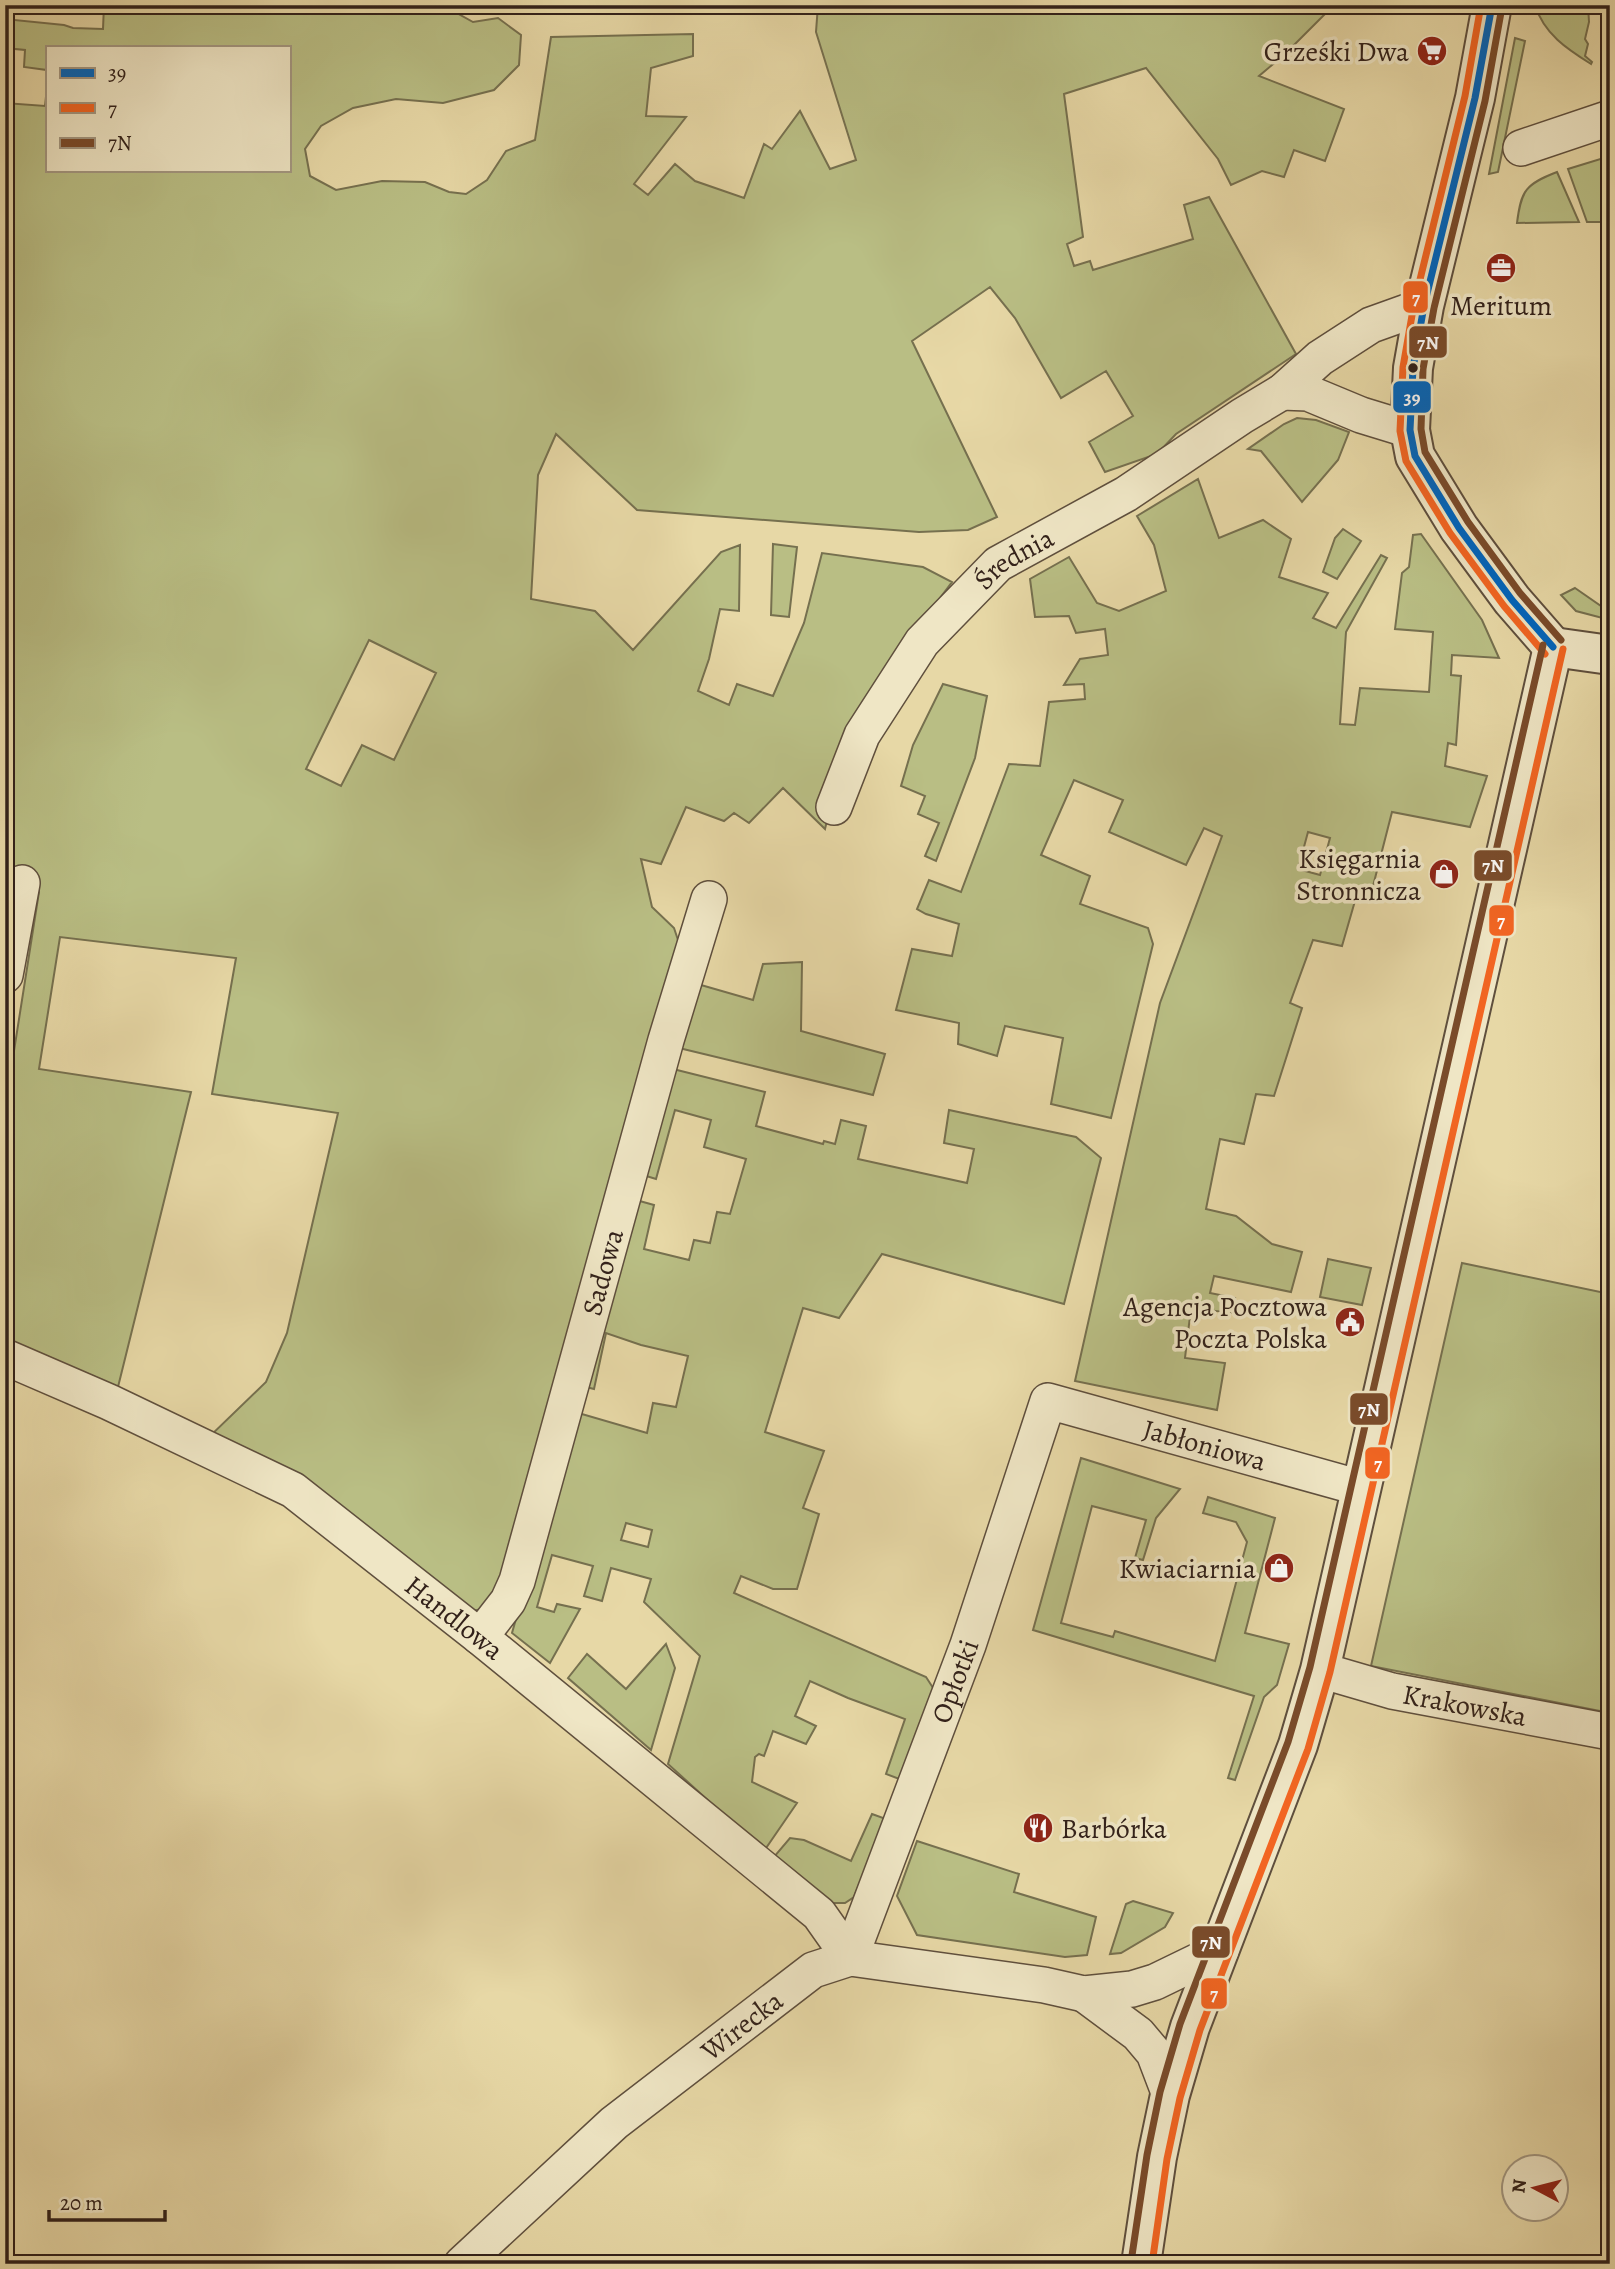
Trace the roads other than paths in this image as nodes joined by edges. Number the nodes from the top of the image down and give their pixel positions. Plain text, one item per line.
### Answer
1 (1492, 5) edge
2 (1610, 118) edge
3 (1521, 148) dead end
4 (1424, 306) junction
5 (1282, 392) junction
6 (1410, 430) junction
7 (1553, 647) junction
8 (1610, 655) edge
9 (834, 807) dead end
10 (22, 883) dead end
11 (709, 899) dead end
12 (5, 975) edge
13 (5, 1357) edge
14 (1048, 1401) joint
15 (1361, 1488) junction
16 (480, 1637) junction
17 (1320, 1670) junction
18 (1610, 1732) edge
19 (1221, 1950) junction
20 (850, 1958) junction
21 (1084, 1994) junction
22 (1170, 2095) junction
23 (462, 2264) edge
24 (1141, 2264) edge

1 - 4 street
2 - 3 street
4 - 5 street, Średnia
4 - 6 street
5 - 6 street
5 - 9 street, Średnia
6 - 7 street
7 - 8 street
7 - 15 street
10 - 12 street
11 - 16 street, Sadowa
13 - 16 street, Handlowa
14 - 15 street, Jabłoniowa
14 - 20 street, Opłotki
15 - 17 street
16 - 20 street, Handlowa
17 - 18 street, Krakowska
17 - 19 street
19 - 21 street, Wirecka
19 - 22 street
20 - 21 street, Wirecka
20 - 23 street, Wirecka
21 - 22 street, Wirecka
22 - 24 street

